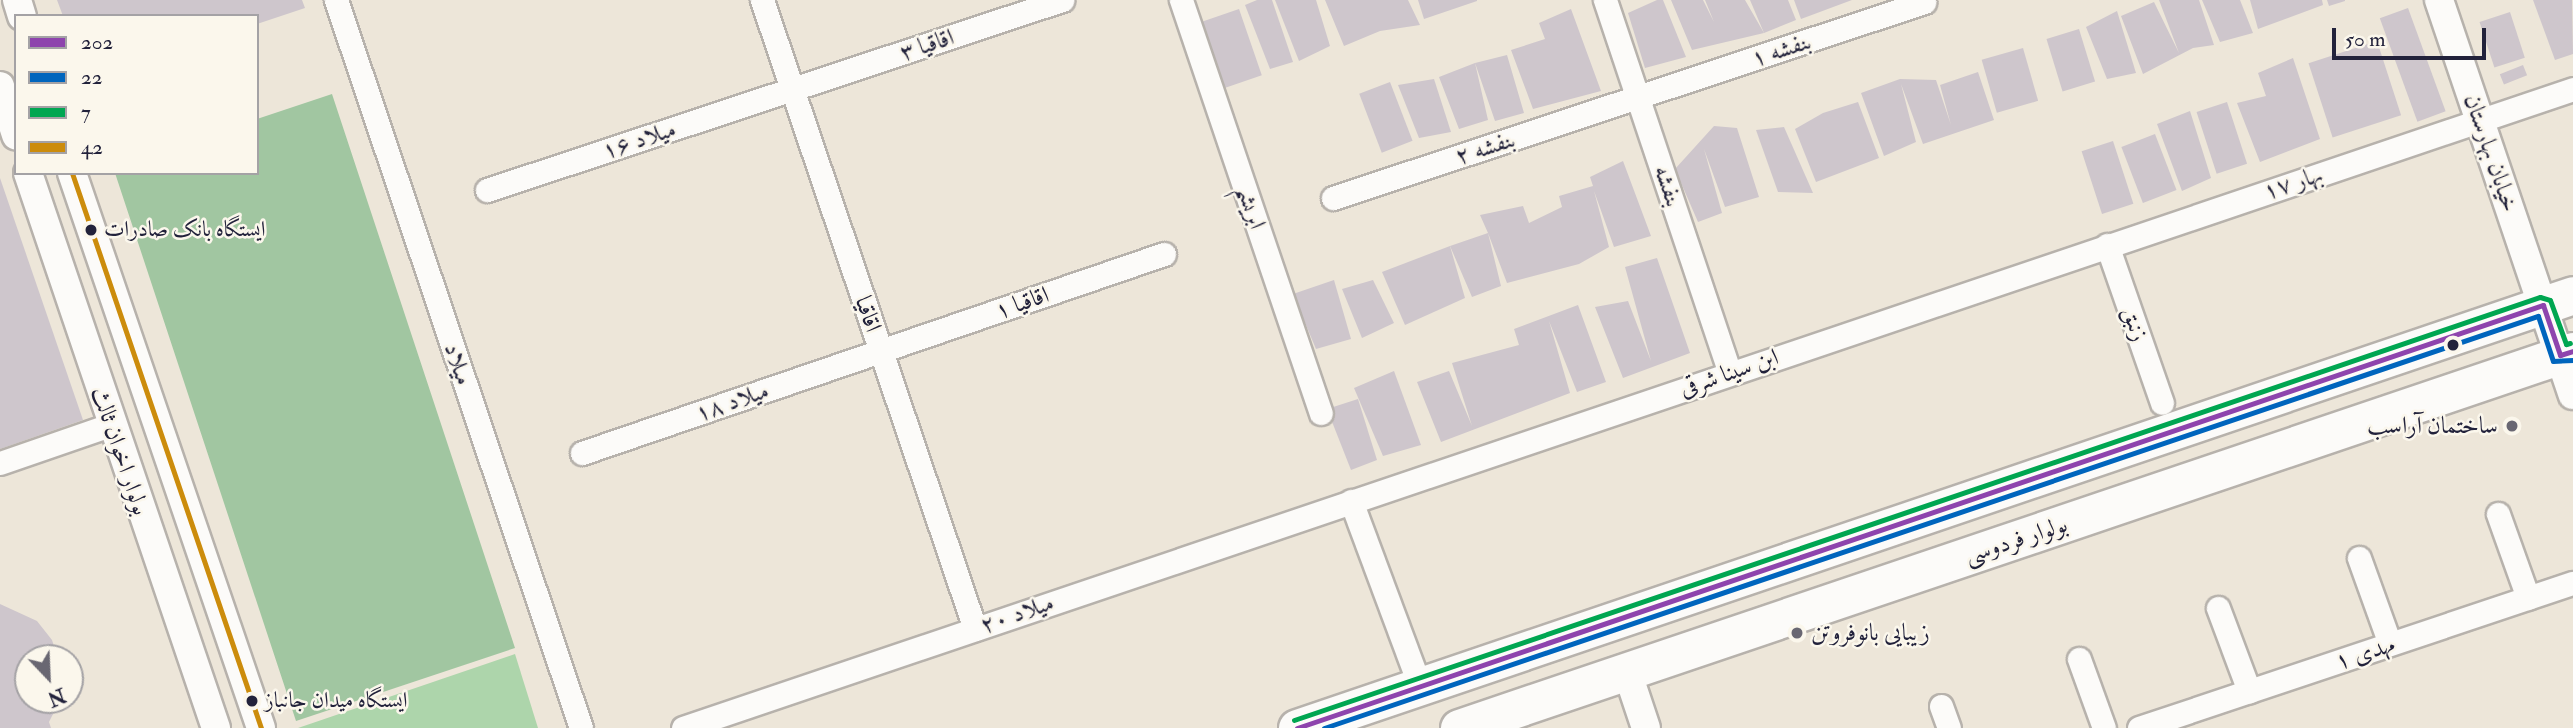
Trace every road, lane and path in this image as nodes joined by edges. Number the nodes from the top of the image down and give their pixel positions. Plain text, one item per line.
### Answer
1 (335, 0) edge
2 (761, 0) edge
3 (1062, 0) edge
4 (1181, 0) edge
5 (1605, 0) edge
6 (2439, 0) edge
7 (1924, 2) dead end
8 (0, 86) edge
9 (792, 89) junction
10 (2573, 89) edge
11 (1638, 97) junction
12 (2480, 121) junction
13 (14, 129) edge
14 (29, 175) edge
15 (73, 175) edge
16 (487, 190) dead end
17 (1333, 198) dead end
18 (2107, 245) junction
19 (1164, 254) dead end
20 (108, 290) junction
21 (2558, 300) edge
22 (69, 303) junction
23 (881, 351) junction
24 (2566, 353) edge
25 (1730, 373) junction
26 (2573, 395) edge
27 (2162, 403) dead end
28 (1321, 413) dead end
29 (110, 425) junction
30 (582, 453) dead end
31 (0, 463) edge
32 (1351, 501) junction
33 (2498, 514) dead end
34 (2359, 558) dead end
35 (2573, 583) edge
36 (2528, 598) junction
37 (2218, 608) dead end
38 (975, 629) junction
39 (2390, 644) junction
40 (2079, 659) dead end
41 (1627, 671) junction
42 (1420, 687) junction
43 (2249, 691) junction
44 (1941, 706) dead end
45 (2152, 726) edge
46 (216, 728) edge
47 (261, 728) edge
48 (581, 728) edge
49 (684, 728) edge
50 (1297, 728) edge
51 (1459, 728) edge
52 (1646, 728) edge
53 (1949, 728) edge
54 (2104, 728) edge

1 - 48 street, میلاد
2 - 9 street, اقاقیا
3 - 9 street, اقاقیا ۳
4 - 28 street, ابریشم
5 - 11 street, بنفشه
6 - 12 street, خیابان بهارستان
7 - 11 street, بنفشه ۱
8 - 13 street
9 - 16 street, میلاد ۱۶
9 - 23 street, اقاقیا
10 - 12 street, بهار ۱۷
11 - 17 street, بنفشه ۲
11 - 25 street, بنفشه
12 - 18 street, بهار ۱۷
12 - 21 street, خیابان بهارستان
14 - 22 street, بولوار اخوان ثالث
15 - 20 street
18 - 25 street, ابن سینا شرقی
18 - 27 street, زنبق
19 - 23 street, اقاقیا ۱
20 - 22 street
20 - 47 street
21 - 24 street, خیابان بهارستان
21 - 42 main road
22 - 29 street, بولوار اخوان ثالث
23 - 30 street, میلاد ۱۸
23 - 38 street, اقاقیا
24 - 26 street, خیابان بهارستان
24 - 41 main road, بولوار فردوسی
25 - 32 street, ابن سینا شرقی
29 - 31 street
29 - 46 street, بولوار اخوان ثالث
32 - 38 street, میلاد ۲۰
32 - 42 street
33 - 36 street
34 - 39 street
35 - 36 street, مهدی ۱
36 - 39 street, مهدی ۱
37 - 43 street
38 - 49 street, میلاد ۲۰
39 - 43 street, مهدی ۱
40 - 54 street
41 - 51 main road, بولوار فردوسی
41 - 52 street
42 - 50 main road
43 - 45 street, مهدی ۱
44 - 53 street

